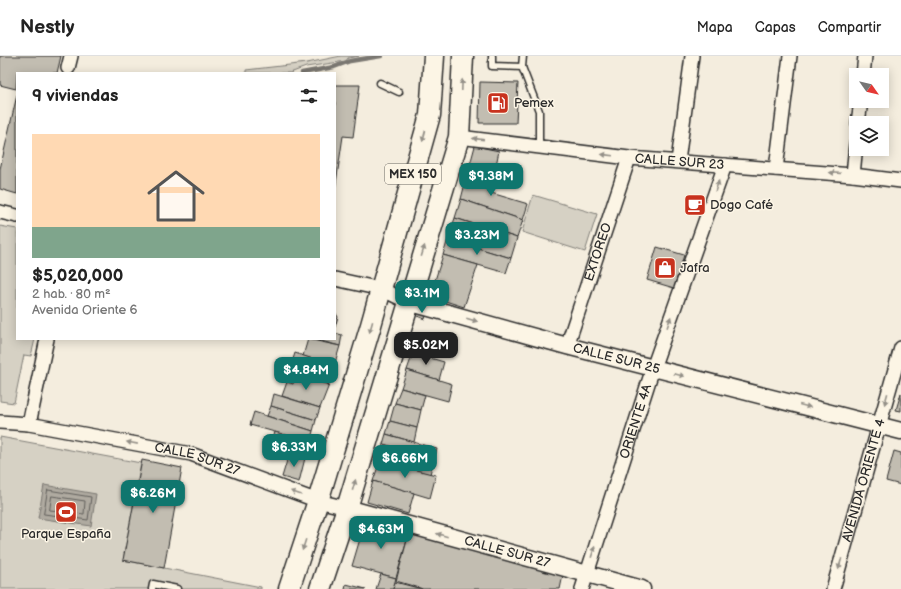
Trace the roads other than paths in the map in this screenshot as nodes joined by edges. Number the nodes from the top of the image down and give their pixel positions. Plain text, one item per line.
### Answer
1 (434, 56) edge
2 (463, 56) edge
3 (492, 56) edge
4 (523, 56) edge
5 (692, 56) edge
6 (790, 56) edge
7 (865, 56) edge
8 (522, 67) junction
9 (864, 68) edge
10 (380, 83) dead end
11 (400, 92) dead end
12 (430, 115) junction
13 (460, 128) junction
14 (539, 147) junction
15 (855, 156) edge
16 (629, 158) junction
17 (678, 161) junction
18 (725, 165) junction
19 (776, 169) junction
20 (414, 173) junction
21 (853, 175) junction
22 (901, 181) edge
23 (0, 212) edge
24 (16, 216) edge
25 (336, 279) edge
26 (381, 289) junction
27 (408, 302) junction
28 (47, 340) edge
29 (567, 346) junction
30 (901, 348) edge
31 (653, 368) junction
32 (383, 386) junction
33 (0, 422) edge
34 (29, 424) junction
35 (879, 425) junction
36 (901, 431) edge
37 (318, 501) junction
38 (347, 508) junction
39 (584, 582) edge
40 (152, 589) edge
41 (177, 589) edge
42 (289, 589) edge
43 (320, 589) edge
44 (642, 589) edge
45 (833, 589) edge

1 - 12 main road, MEX 150
13 -> 2 main road, MEX 150
3 - 8 lane
4 - 8 lane
5 - 17 street
6 - 19 street
7 - 9 street
8 - 14 lane
10 - 11 lane
12 - 13 main road
12 -> 20 main road, MEX 150
14 -> 13 street, CALLE SUR 23
27 -> 13 main road, MEX 150
16 -> 14 street, CALLE SUR 23
15 - 21 street
16 - 17 street, CALLE SUR 23
16 - 29 street, EXTOREO
17 - 18 street, CALLE SUR 23
18 - 19 street, CALLE SUR 23
31 -> 18 street, ORIENTE 4A
21 -> 19 street, CALLE SUR 23
20 - 26 main road, MEX 150
20 - 27 main road
21 - 22 street, CALLE SUR 23
23 - 24 street
25 - 26 street, CALLE SUR 25
26 - 27 street, CALLE SUR 25
26 - 32 main road
26 -> 37 main road, MEX 150
27 -> 29 street, CALLE SUR 25
27 - 32 main road, MEX 150
28 - 34 street
29 - 31 street, CALLE SUR 25
30 -> 35 street, AVENIDA ORIENTE 4
31 -> 35 street, CALLE SUR 25
39 -> 31 street, ORIENTE 4A
38 -> 32 main road, MEX 150
33 - 34 street, CALLE SUR 27
37 -> 34 street, CALLE SUR 27
35 - 36 street, CALLE SUR 25
35 -> 45 street, AVENIDA ORIENTE 4
37 - 38 street, CALLE SUR 27
37 -> 42 main road, MEX 150
39 -> 38 street, CALLE SUR 27
38 - 43 main road, MEX 150
39 - 44 street, CALLE SUR 27
40 - 41 lane

